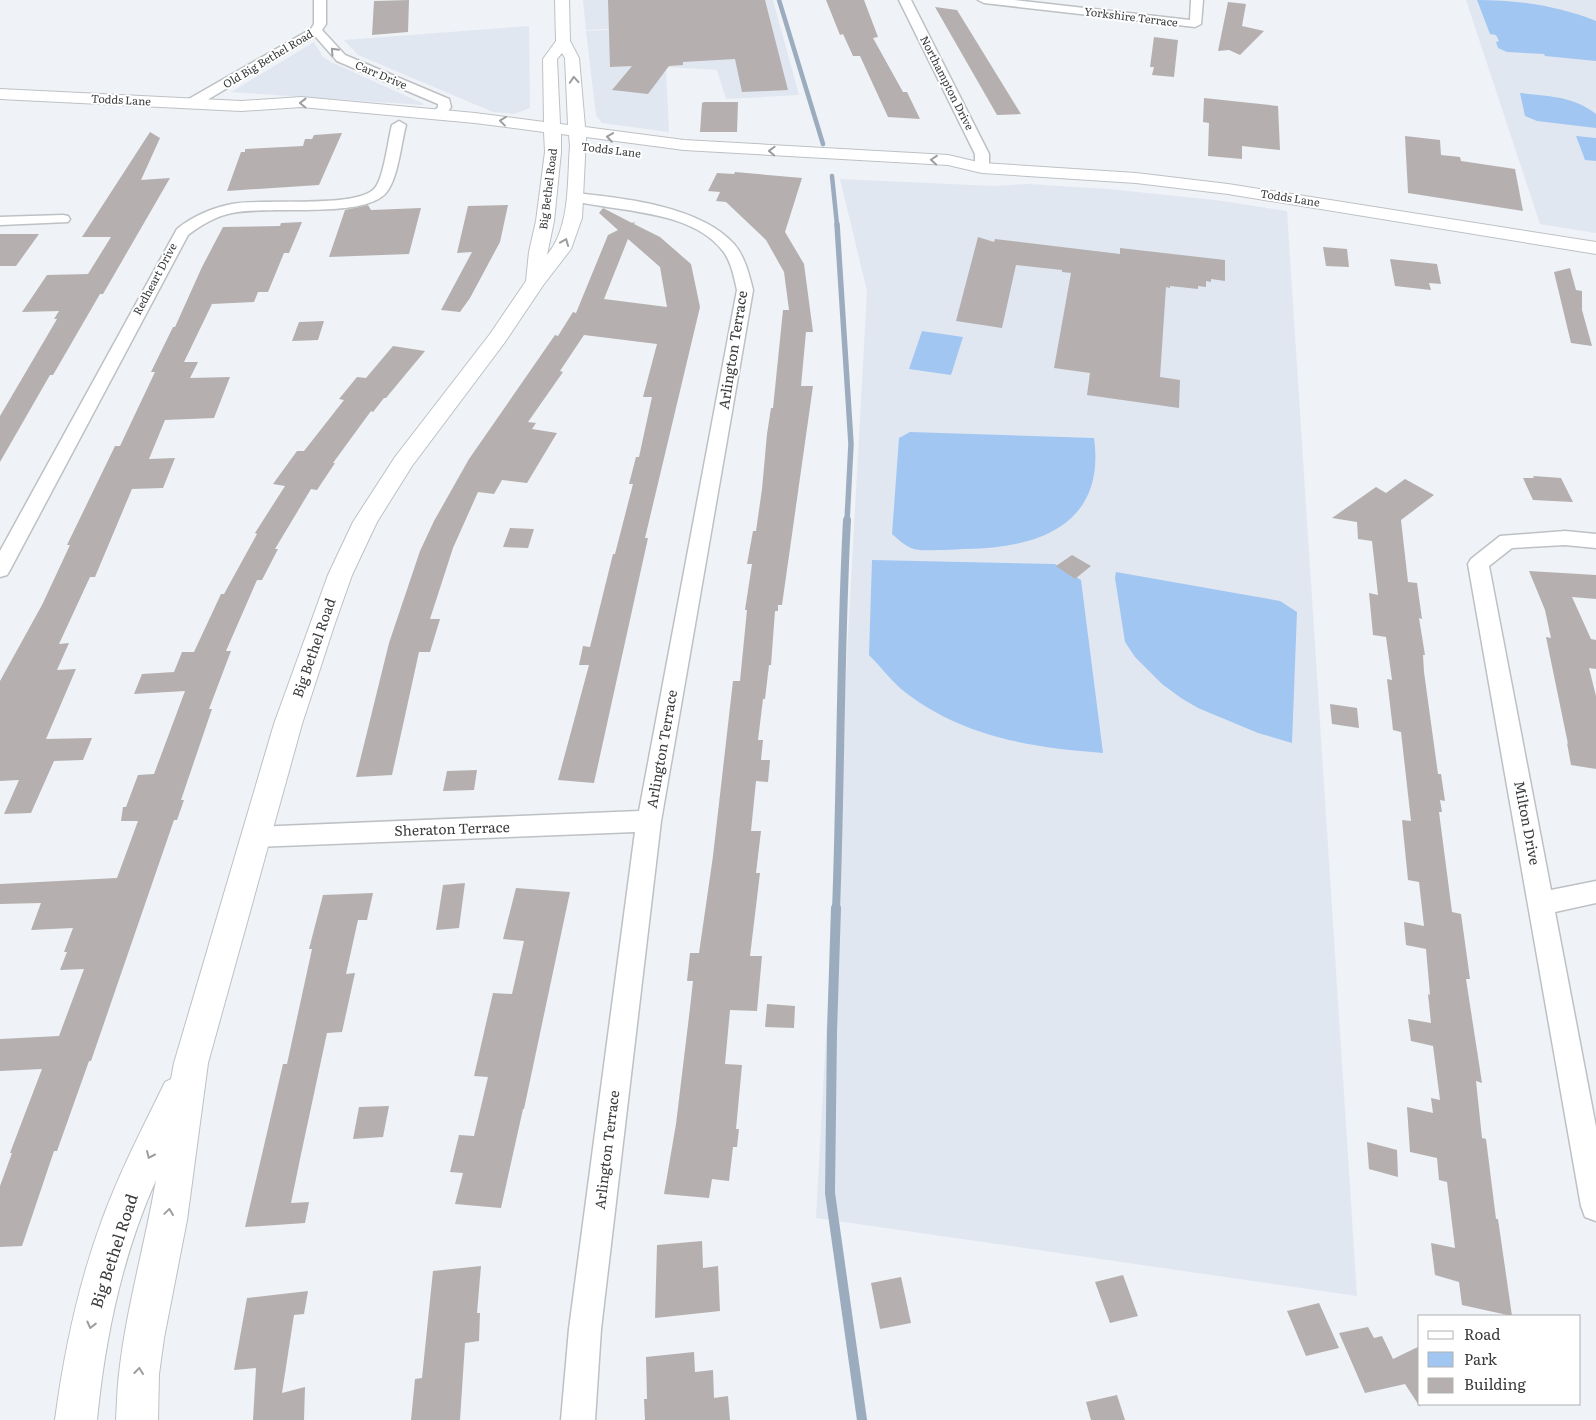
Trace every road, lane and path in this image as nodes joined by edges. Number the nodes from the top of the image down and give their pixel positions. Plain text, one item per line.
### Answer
1 (320, 0) edge
2 (562, 0) edge
3 (905, 0) edge
4 (984, 0) edge
5 (1197, 0) edge
6 (1066, 5) edge
7 (316, 30) junction
8 (563, 41) junction
9 (0, 94) edge
10 (192, 103) junction
11 (241, 106) junction
12 (439, 114) junction
13 (318, 119) dead end
14 (345, 121) dead end
15 (400, 126) junction
16 (459, 132) dead end
17 (485, 135) dead end
18 (552, 135) junction
19 (577, 139) junction
20 (982, 168) junction
21 (575, 197) junction
22 (63, 219) dead end
23 (0, 221) edge
24 (1596, 248) edge
25 (536, 281) junction
26 (1596, 541) edge
27 (0, 570) edge
28 (648, 821) junction
29 (255, 837) junction
30 (1596, 892) edge
31 (1542, 903) junction
32 (191, 1062) junction
33 (1596, 1206) edge
34 (76, 1420) edge
35 (137, 1420) edge
36 (578, 1420) edge

1 - 7 street, Old Big Bethel Road
2 - 8 main road, Big Bethel Road
3 - 20 street, Northampton Drive
4 - 6 street, Yorkshire Terrace
5 - 6 street, Yorkshire Terrace
7 - 10 street, Old Big Bethel Road
12 -> 7 street, Carr Drive
8 - 18 main road, Big Bethel Road
19 -> 8 main road, Big Bethel Road
9 - 10 main road, Todds Lane
10 - 11 main road, Todds Lane
12 -> 11 main road, Todds Lane
11 - 13 main road, Todds Lane
18 -> 12 main road, Todds Lane
14 - 15 main road
15 - 16 main road
15 - 27 street, Redheart Drive
17 - 18 main road, Todds Lane
18 - 19 main road, Todds Lane
18 - 25 main road, Big Bethel Road
19 - 20 main road, Todds Lane
19 - 21 main road, Big Bethel Road
20 - 24 main road, Todds Lane
25 -> 21 main road, Big Bethel Road
21 - 28 street, Arlington Terrace
22 - 23 street
25 - 29 main road, Big Bethel Road
26 - 31 street, Milton Drive
28 - 29 street, Sheraton Terrace
28 - 36 street, Arlington Terrace
29 - 32 main road, Big Bethel Road
30 - 31 street
31 - 33 street, Milton Drive
32 -> 34 main road, Big Bethel Road
35 -> 32 main road, Big Bethel Road

